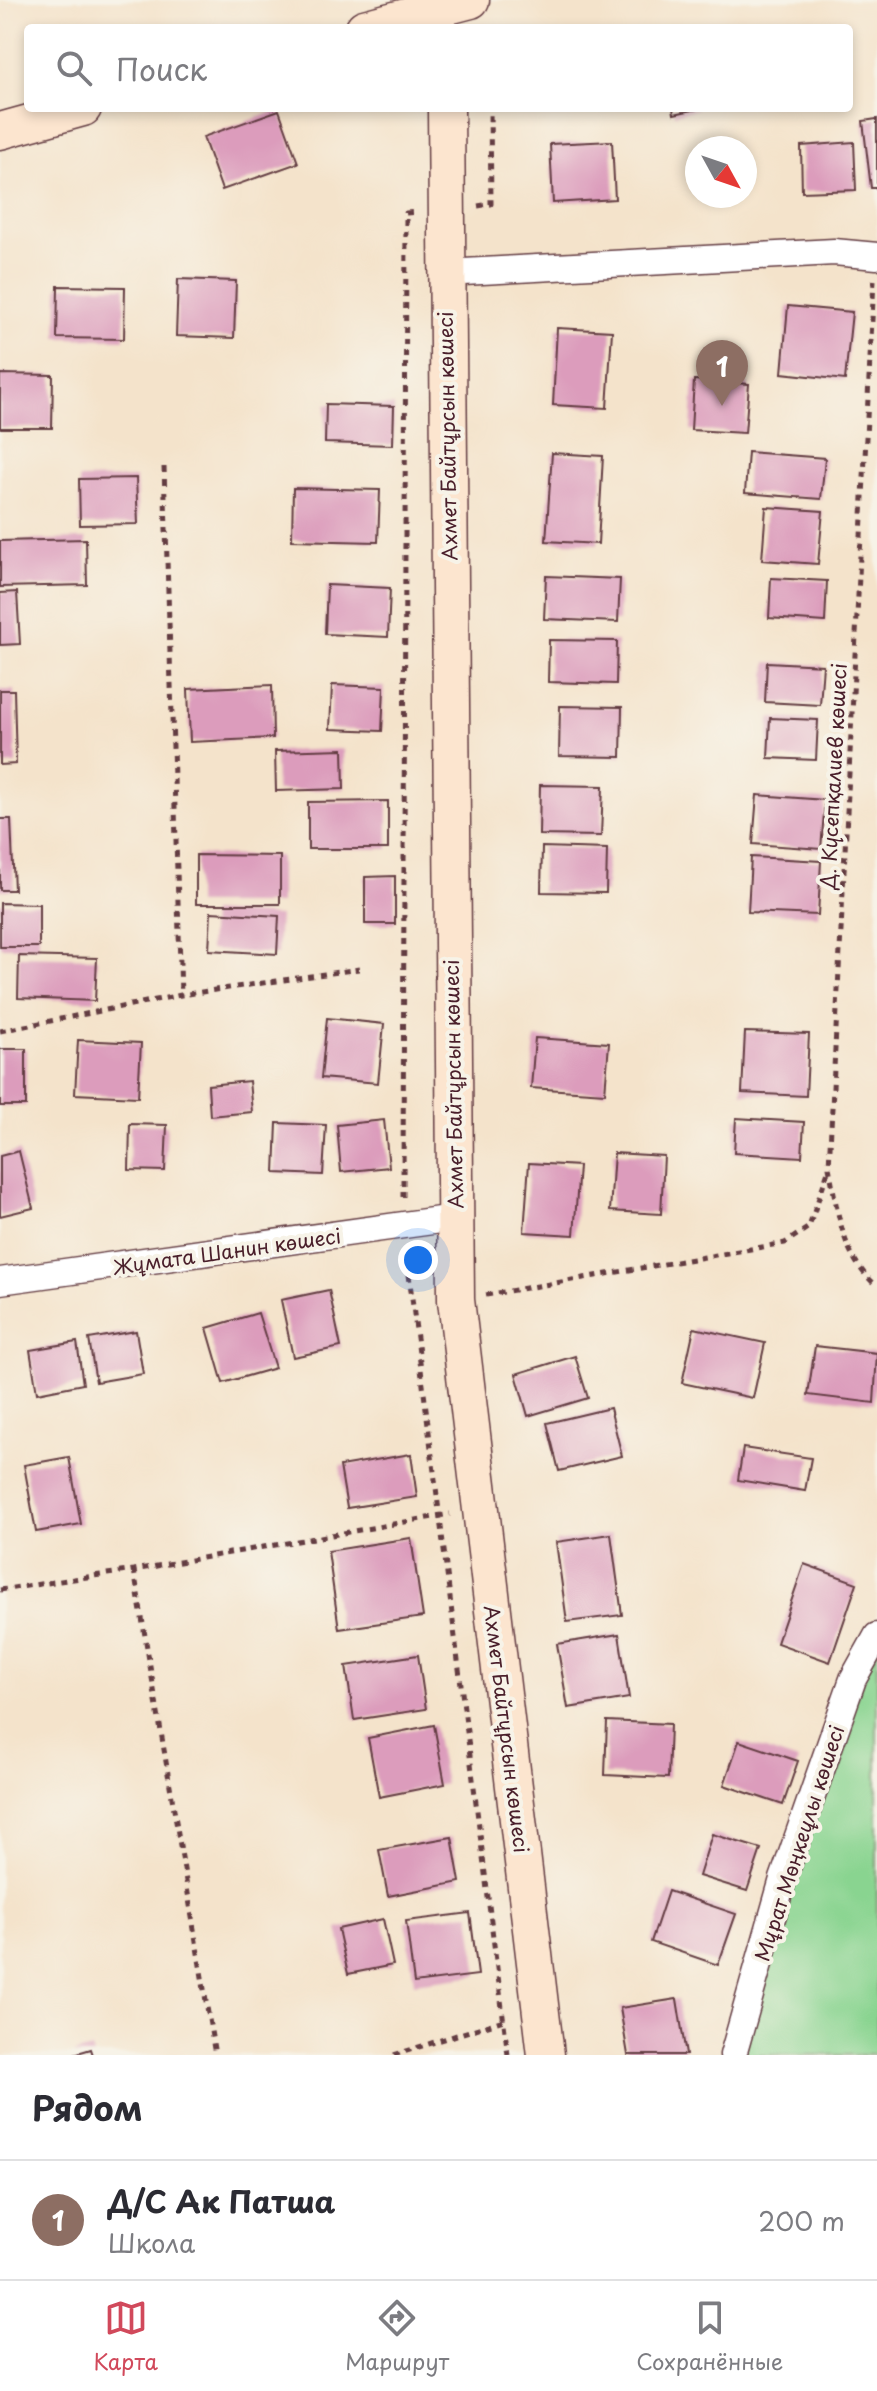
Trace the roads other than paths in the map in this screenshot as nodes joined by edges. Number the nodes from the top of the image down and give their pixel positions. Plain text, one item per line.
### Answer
1 (453, 8) edge
2 (382, 24) edge
3 (69, 112) edge
4 (446, 112) edge
5 (0, 131) edge
6 (876, 256) edge
7 (445, 273) junction
8 (454, 1218) junction
9 (0, 1281) edge
10 (877, 1636) edge
11 (546, 2055) edge
12 (733, 2055) edge

1 - 2 street
3 - 5 street
4 - 7 street, Ахмет Байтұрсын көшесі
6 - 7 street
7 - 8 street, Ахмет Байтұрсын көшесі
8 - 9 street, Жұмата Шанин көшесі
8 - 11 street, Ахмет Байтұрсын көшесі
10 - 12 street, Мұрат Мөңкеұлы көшесі

